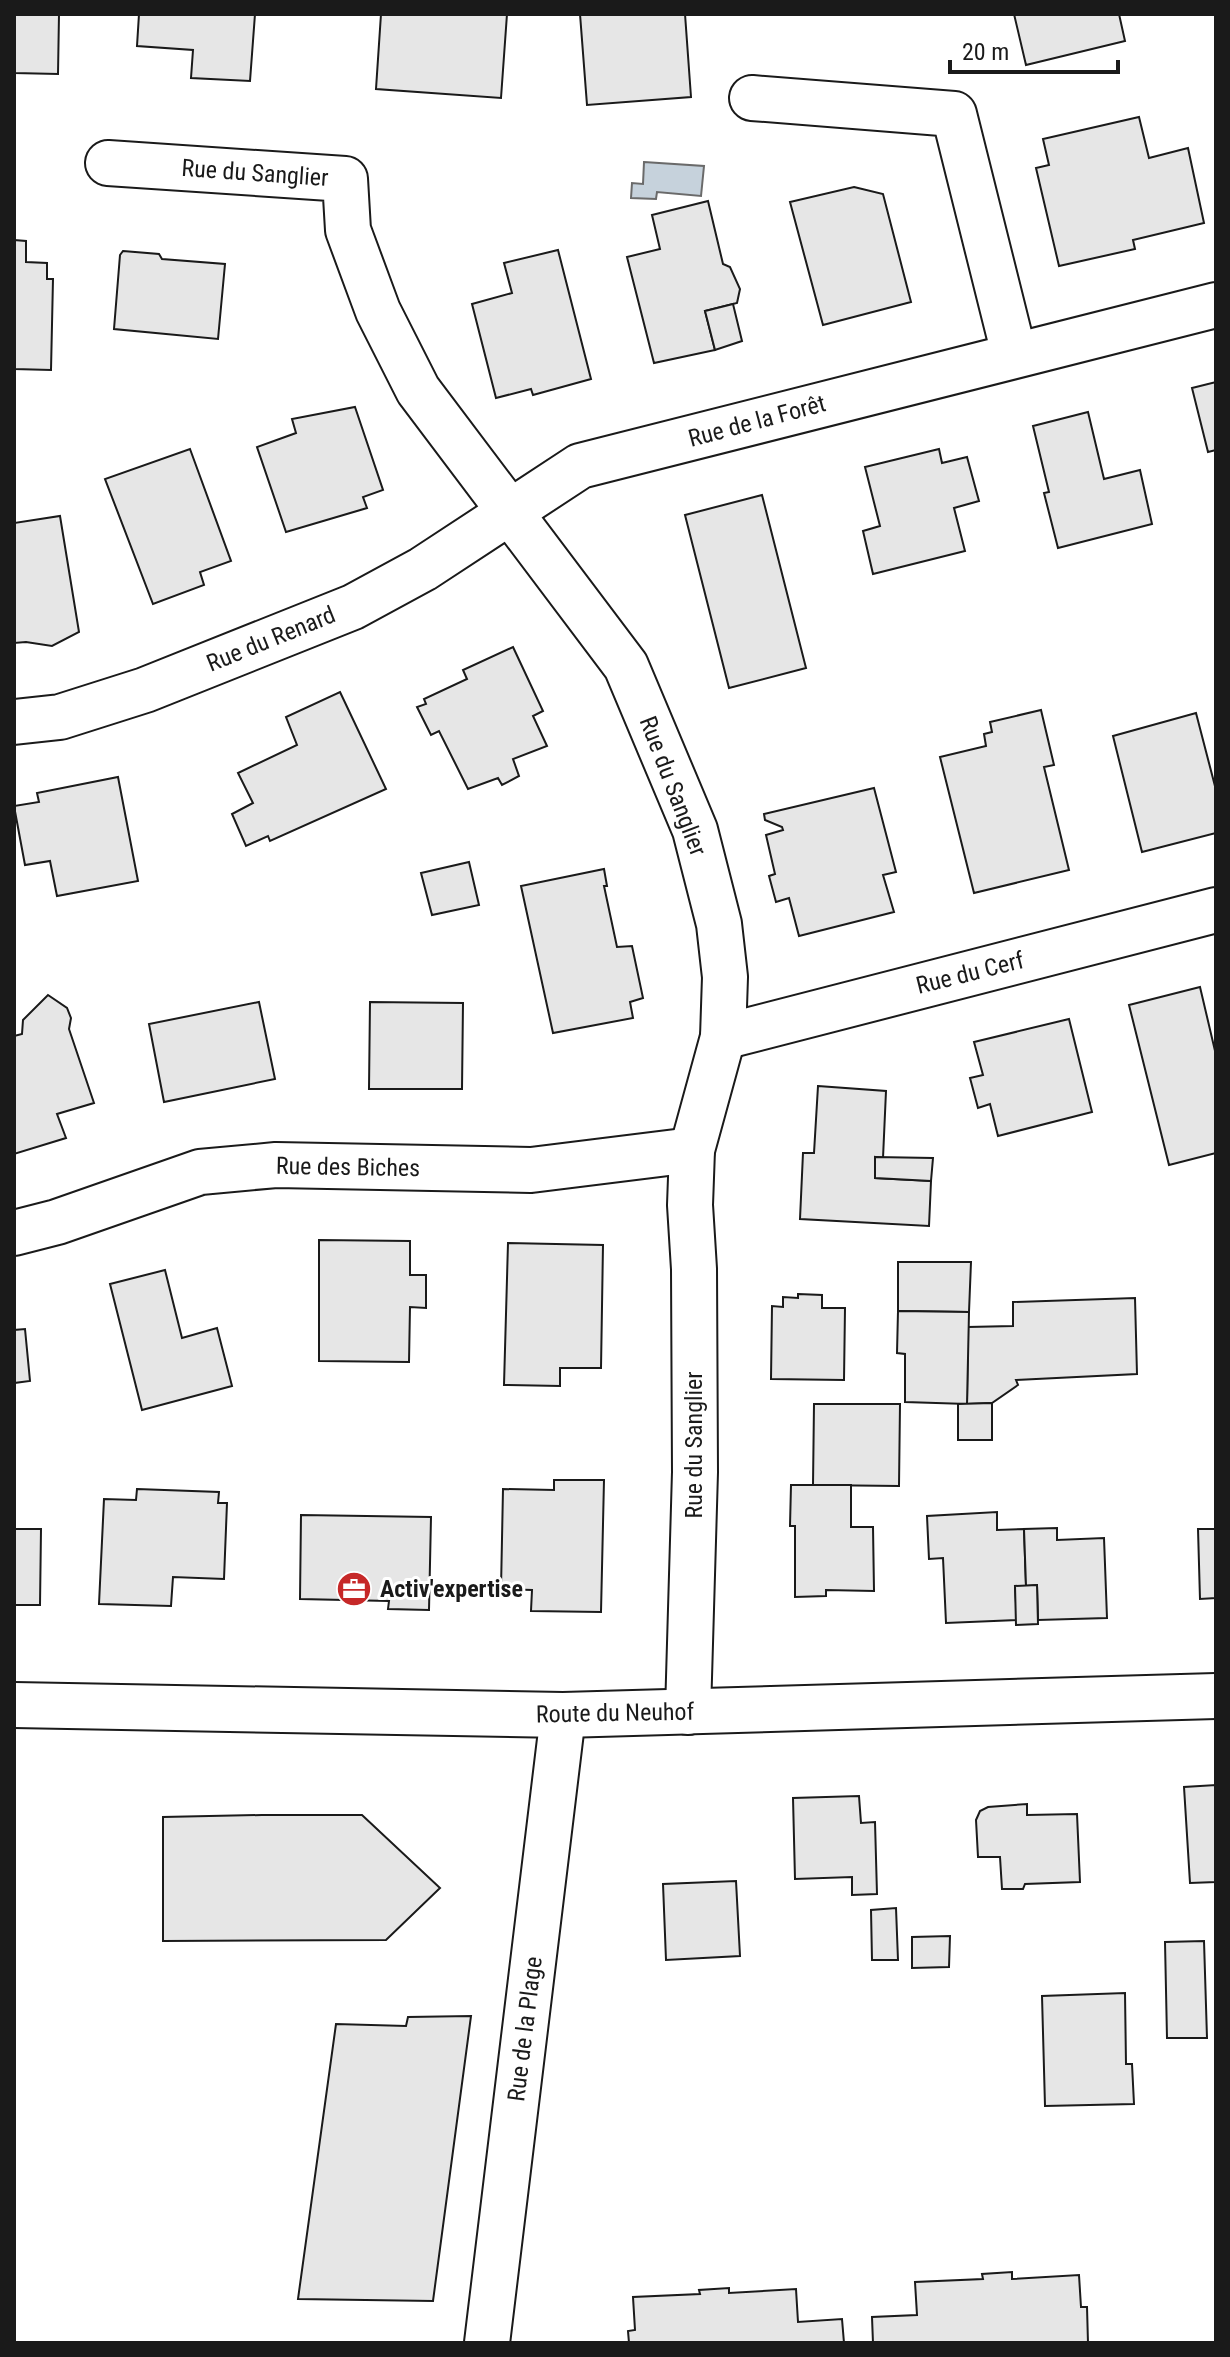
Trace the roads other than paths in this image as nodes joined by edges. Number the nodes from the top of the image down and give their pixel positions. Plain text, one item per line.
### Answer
1 (752, 98) dead end
2 (108, 163) dead end
3 (1216, 305) edge
4 (1014, 354) junction
5 (510, 512) junction
6 (14, 722) edge
7 (1216, 910) edge
8 (723, 1037) junction
9 (692, 1150) junction
10 (14, 1233) edge
11 (1216, 1696) edge
12 (14, 1705) edge
13 (688, 1712) junction
14 (563, 1715) junction
15 (487, 2343) edge

1 - 4 street
2 - 5 street, Rue du Sanglier
3 - 4 street, Rue de la Forêt
4 - 5 street, Rue de la Forêt
5 - 6 street, Rue du Renard
5 - 8 street, Rue du Sanglier
7 - 8 street, Rue du Cerf
8 - 9 street, Rue du Sanglier
9 - 10 street, Rue des Biches
9 - 13 street, Rue du Sanglier
11 - 13 street, Route du Neuhof
12 - 14 street, Route du Neuhof
13 - 14 street, Route du Neuhof
14 - 15 street, Rue de la Plage

